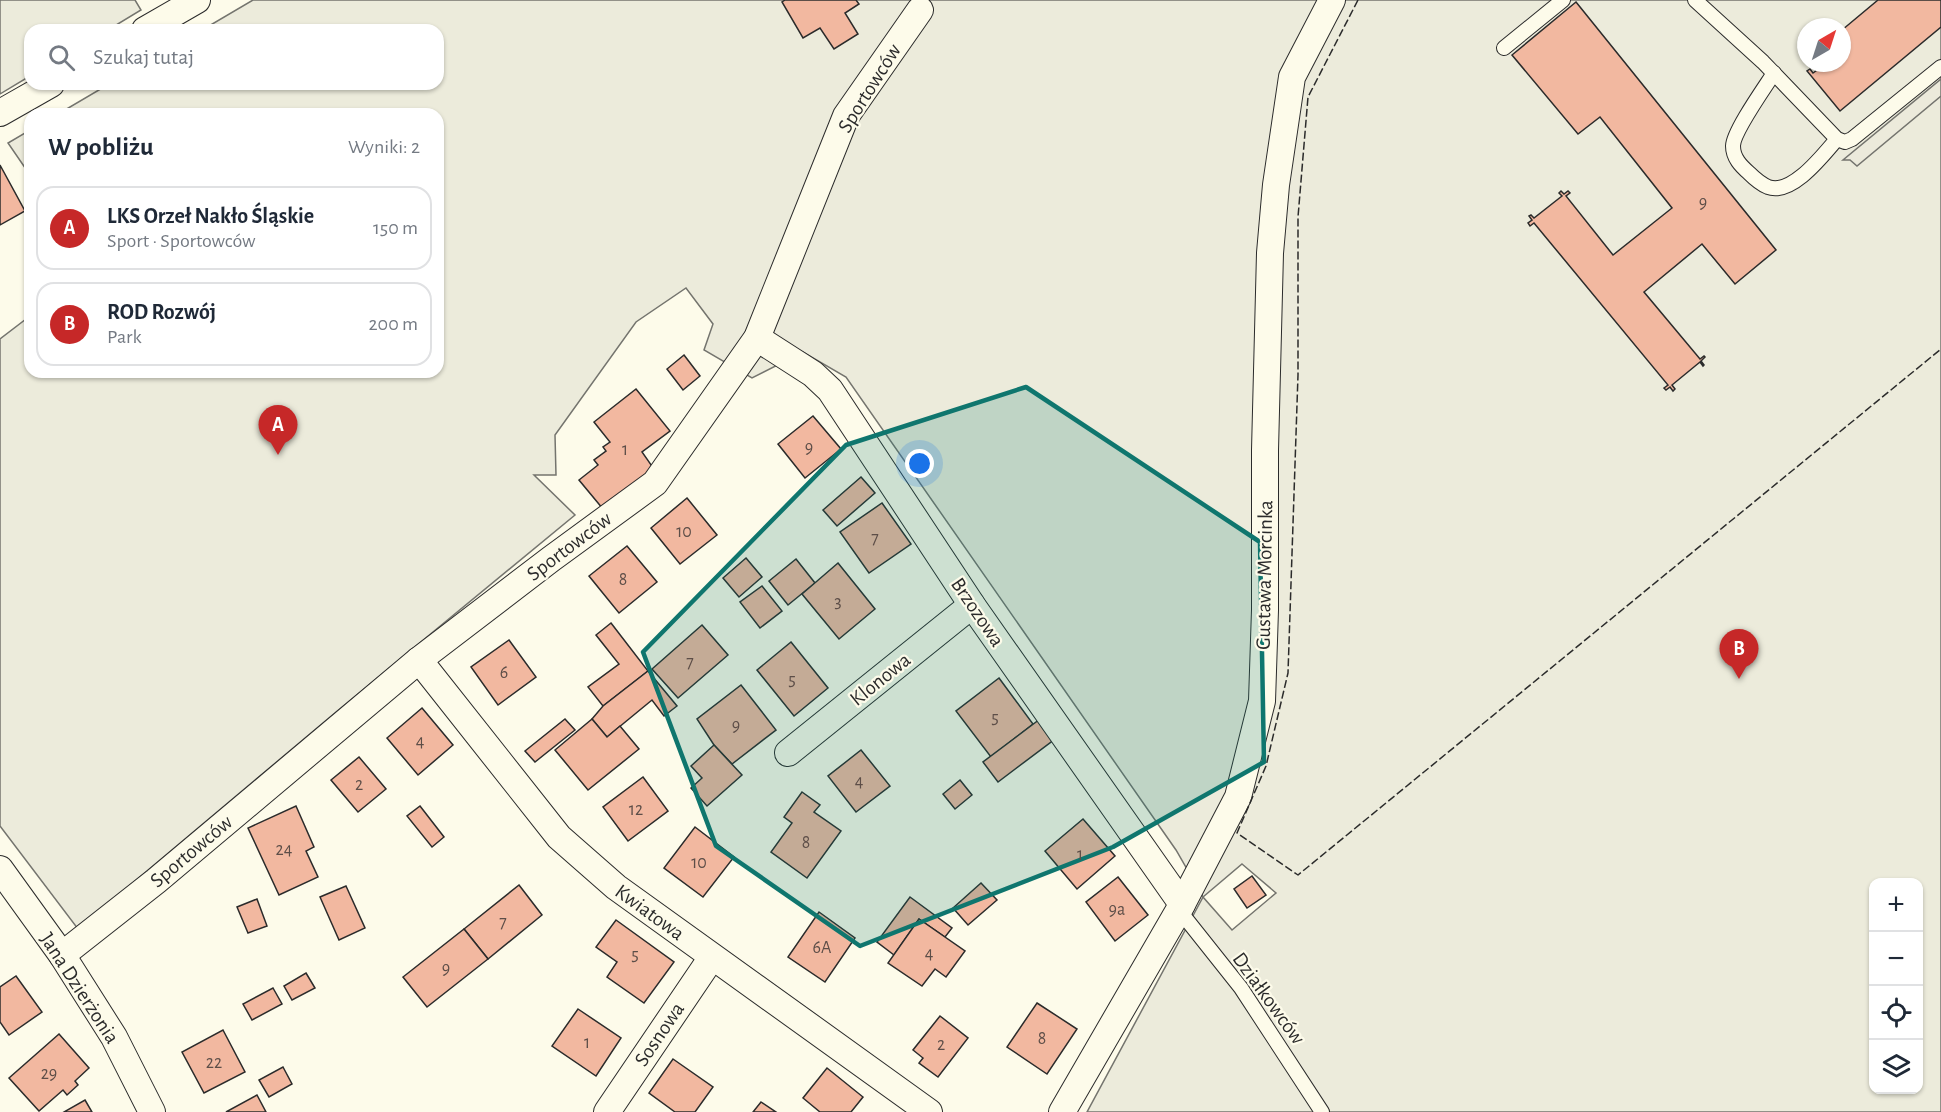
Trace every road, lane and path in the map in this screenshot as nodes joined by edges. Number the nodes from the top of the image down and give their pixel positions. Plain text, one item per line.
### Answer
1 (197, 0) edge
2 (1332, 0) edge
3 (1563, 0) edge
4 (1695, 0) edge
5 (922, 3) edge
6 (155, 24) edge
7 (1504, 48) dead end
8 (1941, 68) edge
9 (1774, 74) junction
10 (40, 90) edge
11 (0, 113) edge
12 (1837, 139) junction
13 (757, 338) junction
14 (972, 605) junction
15 (419, 660) junction
16 (788, 753) dead end
17 (0, 869) edge
18 (1180, 907) junction
19 (62, 955) junction
20 (712, 957) junction
21 (152, 1112) edge
22 (607, 1112) edge
23 (929, 1112) edge
24 (1062, 1112) edge
25 (1322, 1112) edge

1 - 6 street
2 - 18 street, Gustawa Morcinka
3 - 7 lane
4 - 9 lane
5 - 13 street, Sportowców
8 - 12 lane
9 - 12 lane
9 - 12 lane
10 - 11 street
13 - 14 street, Brzozowa
13 - 15 street, Sportowców
14 - 16 street, Klonowa
14 - 18 street, Brzozowa
15 - 19 street, Sportowców
15 - 20 street, Kwiatowa
17 - 19 street, Jana Dzierżonia
18 - 24 street, Gustawa Morcinka
18 - 25 lane, Działkowców
19 - 21 street, Jana Dzierżonia
20 - 22 street, Sosnowa
20 - 23 street, Kwiatowa

